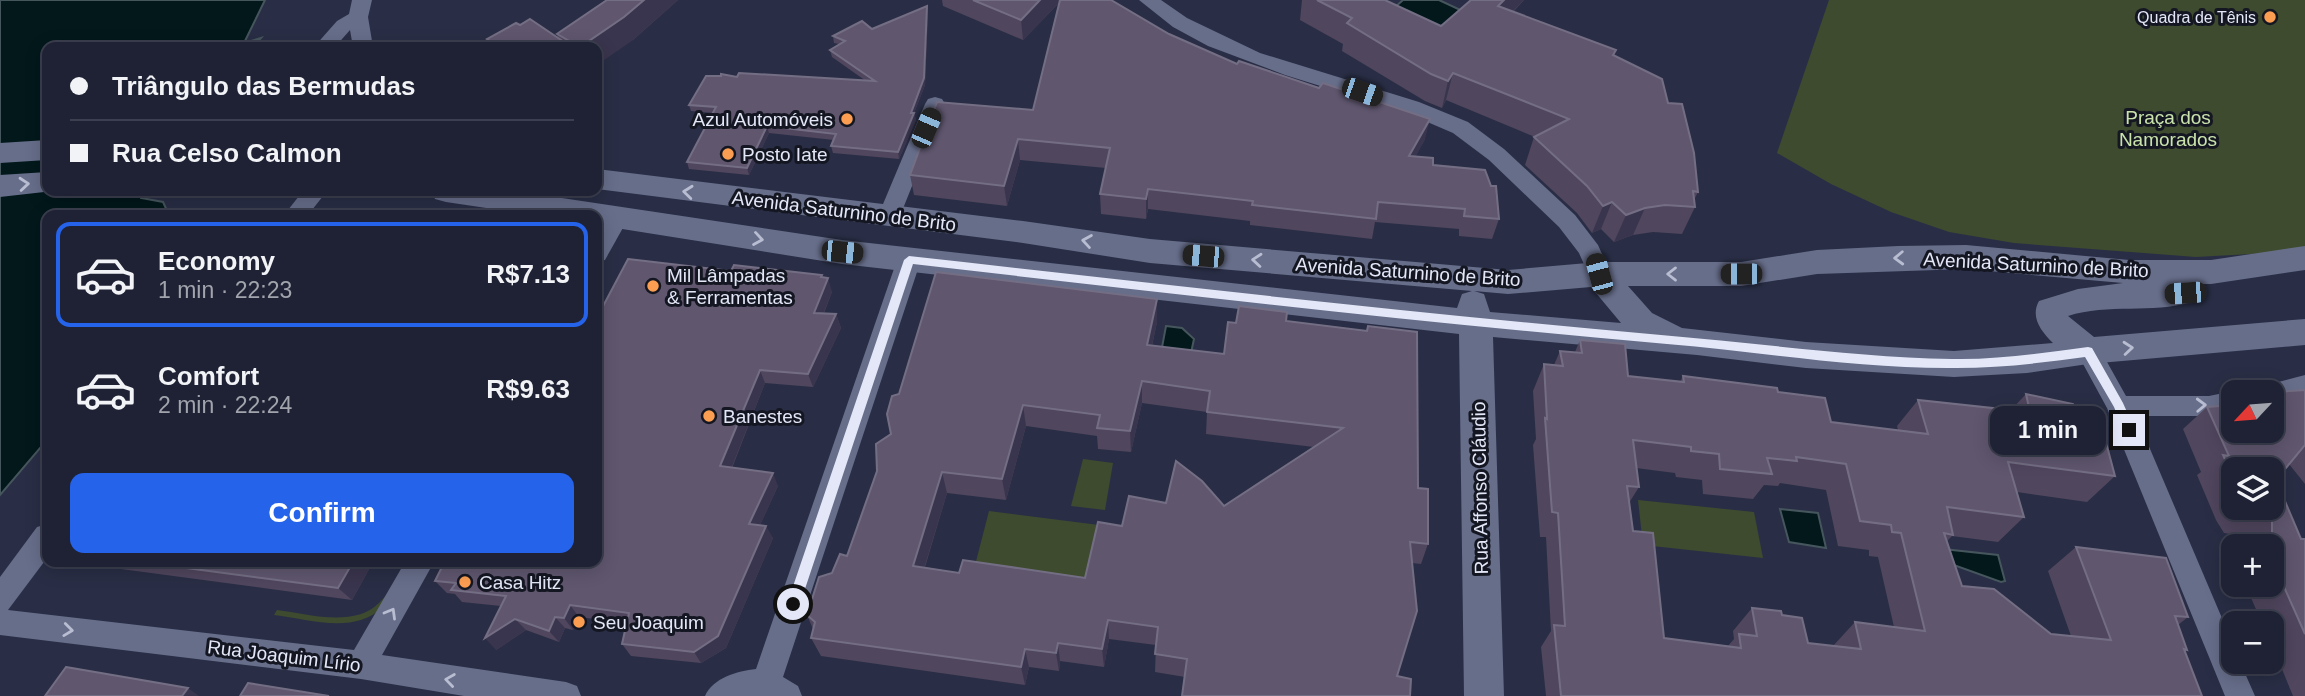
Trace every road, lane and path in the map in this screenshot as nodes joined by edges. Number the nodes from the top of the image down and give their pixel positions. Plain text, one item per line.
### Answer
1 (1149, 0) edge
2 (360, 8) edge
3 (329, 42) edge
4 (363, 42) edge
5 (935, 104) edge
6 (42, 150) edge
7 (0, 153) edge
8 (602, 180) edge
9 (42, 182) edge
10 (0, 186) edge
11 (312, 196) edge
12 (479, 196) edge
13 (299, 210) edge
14 (572, 210) edge
15 (602, 215) edge
16 (889, 216) junction
17 (618, 217) junction
18 (1023, 232) junction
19 (602, 245) edge
20 (2305, 258) edge
21 (909, 260) junction
22 (2272, 265) junction
23 (1599, 274) junction
24 (1471, 279) junction
25 (1475, 323) junction
26 (2305, 332) edge
27 (1697, 342) junction
28 (2088, 352) junction
29 (2305, 385) edge
30 (2284, 390) edge
31 (2221, 404) edge
32 (2119, 406) junction
33 (42, 543) edge
34 (418, 567) edge
35 (0, 600) edge
36 (0, 622) edge
37 (361, 665) junction
38 (777, 690) edge
39 (566, 696) edge
40 (720, 696) edge
41 (1484, 696) edge
42 (2240, 696) edge

1 - 23 street
2 - 3 street
2 - 4 street
5 - 16 street
6 - 7 main road
16 -> 8 main road, Avenida Saturnino de Brito
10 -> 9 main road
11 - 13 street
12 - 14 main road, Avenida Saturnino de Brito
15 - 17 main road, Avenida Saturnino de Brito
16 - 18 main road, Avenida Saturnino de Brito
17 - 19 street
17 -> 21 main road, Avenida Saturnino de Brito
18 - 21 main road
24 -> 18 main road, Avenida Saturnino de Brito
20 - 22 main road, Avenida Saturnino de Brito
21 - 25 main road, Avenida Saturnino de Brito
21 - 38 street
22 -> 23 main road, Avenida Saturnino de Brito
22 - 28 main road
23 - 24 main road, Avenida Saturnino de Brito
23 - 27 main road
24 - 25 main road, Rua Affonso Cláudio
25 - 27 main road, Avenida Saturnino de Brito
25 - 41 main road, Rua Affonso Cláudio
28 -> 26 main road, Avenida Saturnino de Brito
27 - 28 main road, Avenida Saturnino de Brito
28 - 32 street
29 - 30 street
32 -> 31 street
32 - 42 street
33 - 35 street
37 -> 34 street
36 -> 37 street, Rua Joaquim Lírio
39 -> 37 street, Rua Joaquim Lírio
38 - 40 street

